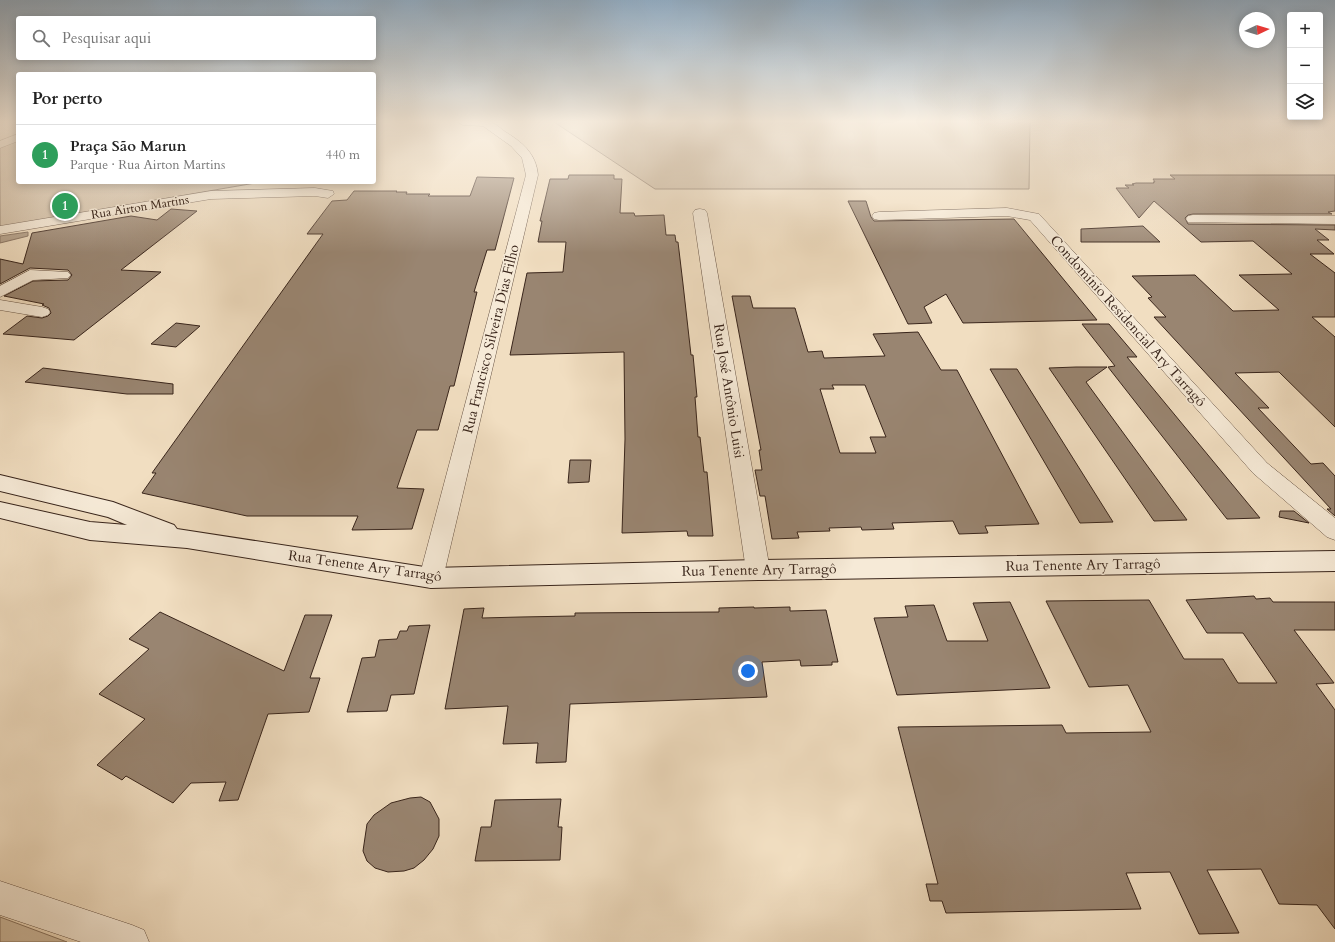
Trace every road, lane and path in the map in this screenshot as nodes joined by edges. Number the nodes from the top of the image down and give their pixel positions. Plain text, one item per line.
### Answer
1 (532, 166) edge
2 (328, 194) dead end
3 (700, 213) dead end
4 (879, 216) dead end
5 (1193, 219) dead end
6 (1335, 220) edge
7 (0, 230) edge
8 (63, 275) dead end
9 (0, 292) edge
10 (0, 305) edge
11 (42, 312) dead end
12 (0, 483) edge
13 (0, 510) edge
14 (1335, 531) edge
15 (187, 539) junction
16 (1335, 561) edge
17 (758, 570) junction
18 (431, 578) junction
19 (0, 898) edge
20 (132, 942) edge

1 - 18 street, Rua Francisco Silveira Dias Filho
2 - 7 street, Rua Airton Martins
3 - 17 street, Rua José Antônio Luisi
4 - 14 street, Condomínio Residencial Ary Tarragô
5 - 6 street
8 - 9 street
10 - 11 street
12 - 15 main road, Rua Tenente Ary Tarragô
13 - 15 main road, Rua Tenente Ary Tarragô
15 - 18 main road, Rua Tenente Ary Tarragô
16 - 17 main road, Rua Tenente Ary Tarragô
17 - 18 main road, Rua Tenente Ary Tarragô
19 - 20 street

